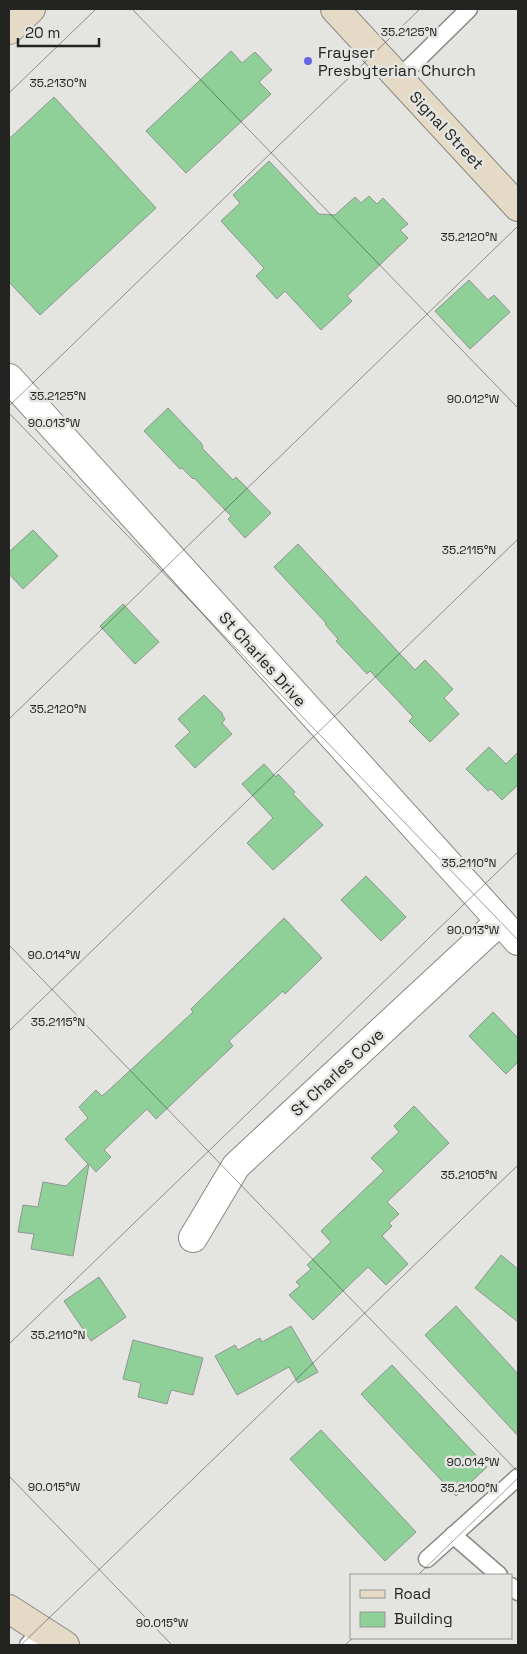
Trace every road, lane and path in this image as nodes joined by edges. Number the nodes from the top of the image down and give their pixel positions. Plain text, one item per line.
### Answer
1 (31, 9) edge
2 (335, 9) edge
3 (469, 9) edge
4 (9, 30) edge
5 (399, 78) junction
6 (518, 207) edge
7 (9, 378) edge
8 (500, 921) junction
9 (518, 941) edge
10 (193, 1238) dead end
11 (518, 1477) edge
12 (453, 1536) junction
13 (426, 1559) dead end
14 (497, 1574) edge
15 (9, 1609) edge
16 (35, 1638) edge
17 (65, 1645) edge

1 - 4 street
2 - 5 street, Signal Street
3 - 5 lane
5 - 6 street, Signal Street
7 - 8 street, St Charles Drive
8 - 9 street, St Charles Drive
8 - 10 street, St Charles Cove
11 - 12 lane
12 - 13 lane
12 - 14 lane
15 - 16 street
16 - 17 street

